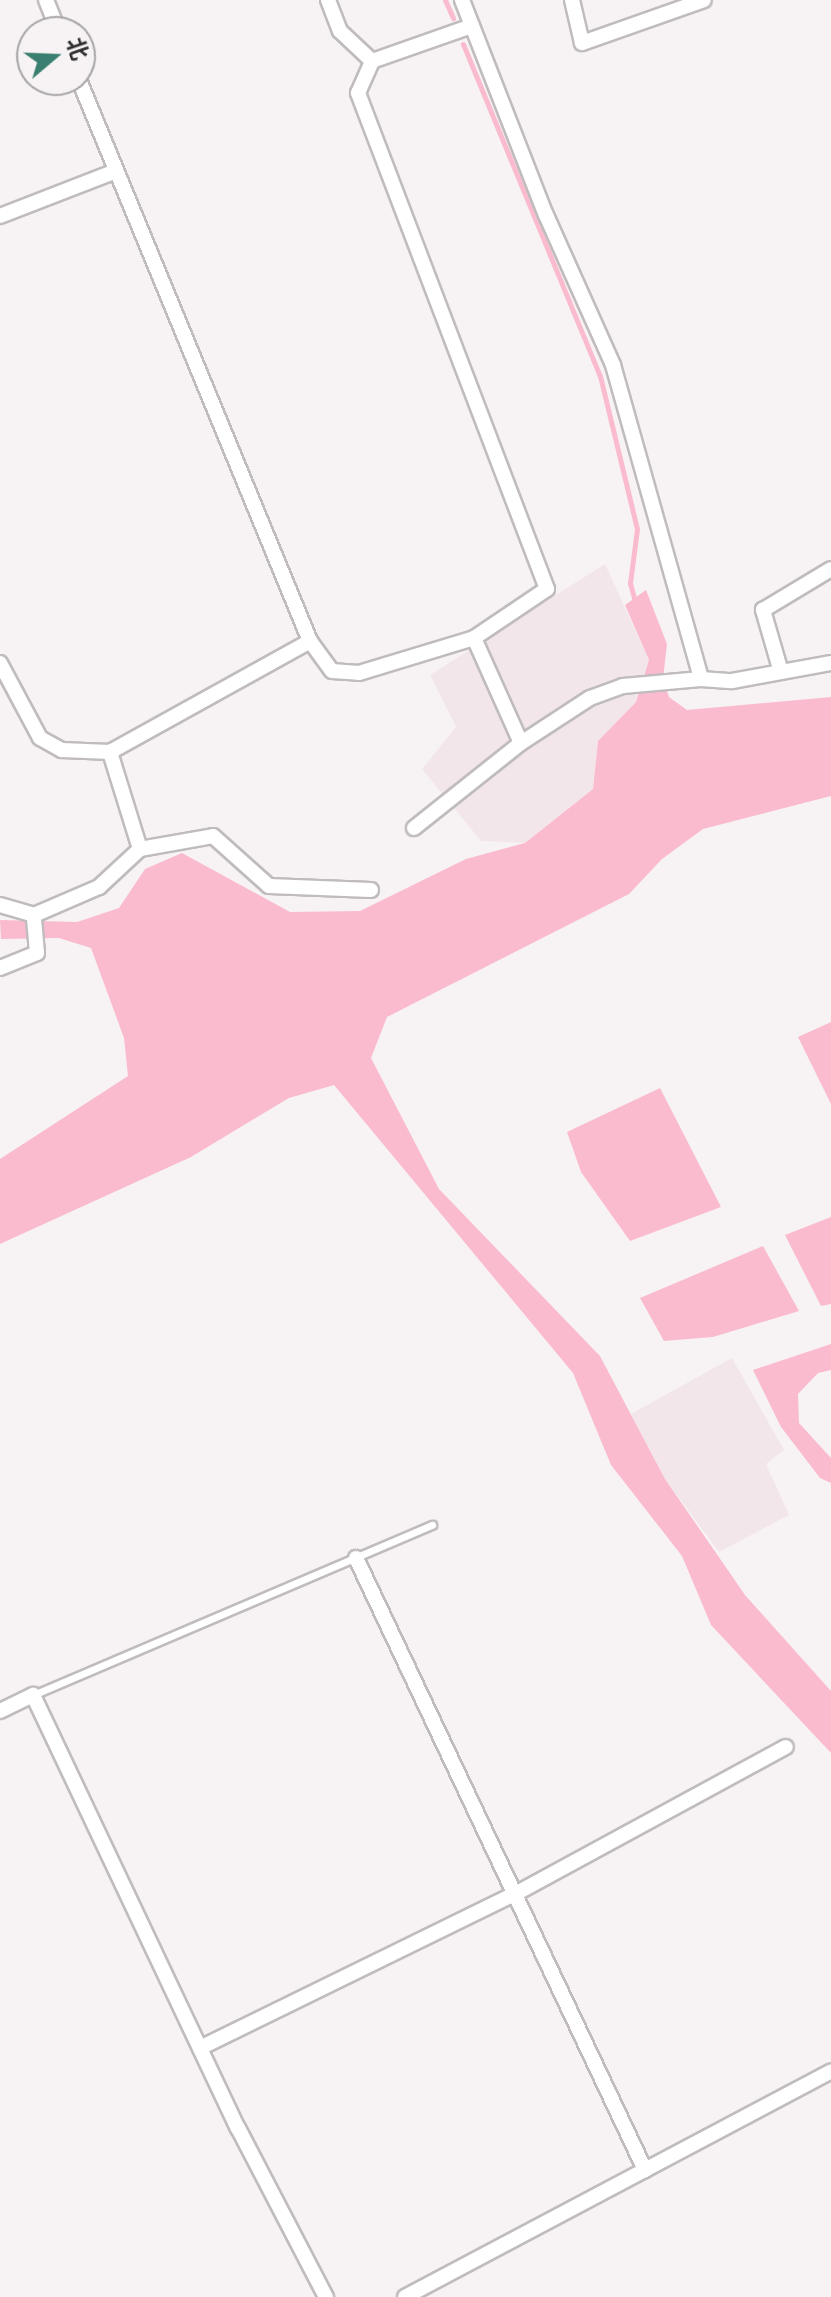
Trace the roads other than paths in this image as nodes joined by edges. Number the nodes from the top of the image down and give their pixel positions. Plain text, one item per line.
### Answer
1 (328, 0) edge
2 (462, 0) edge
3 (572, 0) edge
4 (704, 0) edge
5 (472, 26) junction
6 (372, 61) junction
7 (86, 96) edge
8 (116, 171) junction
9 (0, 216) edge
10 (831, 569) edge
11 (474, 638) junction
12 (310, 641) junction
13 (0, 663) edge
14 (831, 663) edge
15 (781, 672) junction
16 (701, 679) junction
17 (521, 743) junction
18 (110, 752) junction
19 (414, 828) dead end
20 (140, 849) junction
21 (371, 890) dead end
22 (0, 905) edge
23 (34, 915) junction
24 (0, 968) edge
25 (432, 1525) dead end
26 (356, 1558) junction
27 (33, 1695) junction
28 (0, 1711) edge
29 (786, 1747) dead end
30 (515, 1894) junction
31 (200, 2048) junction
32 (831, 2071) edge
33 (645, 2170) junction
34 (326, 2297) edge
35 (405, 2297) edge

1 - 6 street
2 - 5 street
3 - 4 street
5 - 6 street
5 - 16 street
6 - 11 street
7 - 8 street
8 - 9 street
8 - 12 street
10 - 15 street
11 - 12 street
11 - 17 street
12 - 18 street
13 - 18 street
14 - 15 street
15 - 16 street
16 - 17 street
17 - 19 street
18 - 20 street
20 - 21 street
20 - 23 street
22 - 23 street
23 - 24 street
25 - 26 lane
26 - 27 lane
26 - 30 street
27 - 28 street
27 - 31 street
29 - 30 street
30 - 31 street
30 - 33 street
31 - 34 street
32 - 33 street
33 - 35 street

